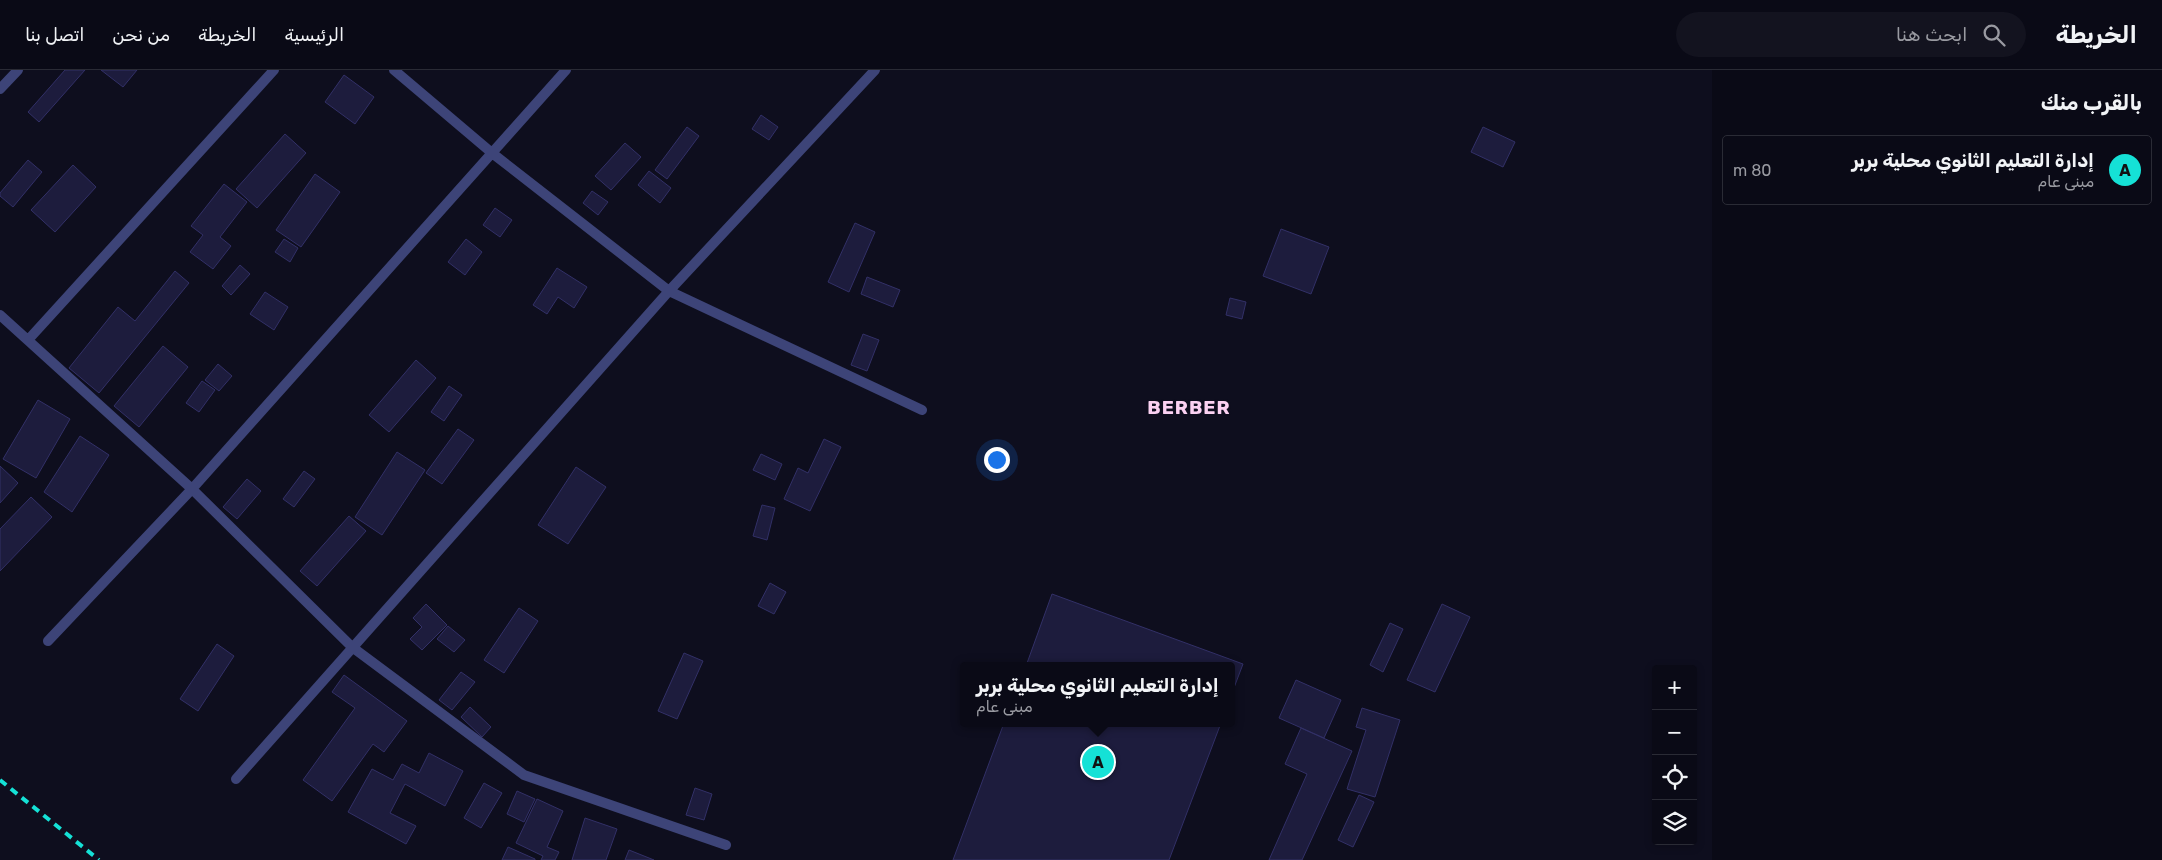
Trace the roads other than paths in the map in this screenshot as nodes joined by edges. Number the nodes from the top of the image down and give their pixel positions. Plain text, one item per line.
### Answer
1 (18, 70) edge
2 (274, 70) edge
3 (394, 70) edge
4 (566, 70) edge
5 (875, 70) edge
6 (0, 88) edge
7 (492, 153) junction
8 (669, 292) junction
9 (0, 315) edge
10 (28, 340) junction
11 (922, 410) dead end
12 (192, 489) junction
13 (48, 641) dead end
14 (352, 647) junction
15 (236, 779) dead end
16 (726, 845) dead end

1 - 6 street
2 - 10 street
3 - 7 street
4 - 7 street
5 - 8 street
7 - 8 street
7 - 12 street
8 - 11 street
8 - 14 street
9 - 10 street
10 - 12 street
12 - 13 street
12 - 14 street
14 - 15 street
14 - 16 street

